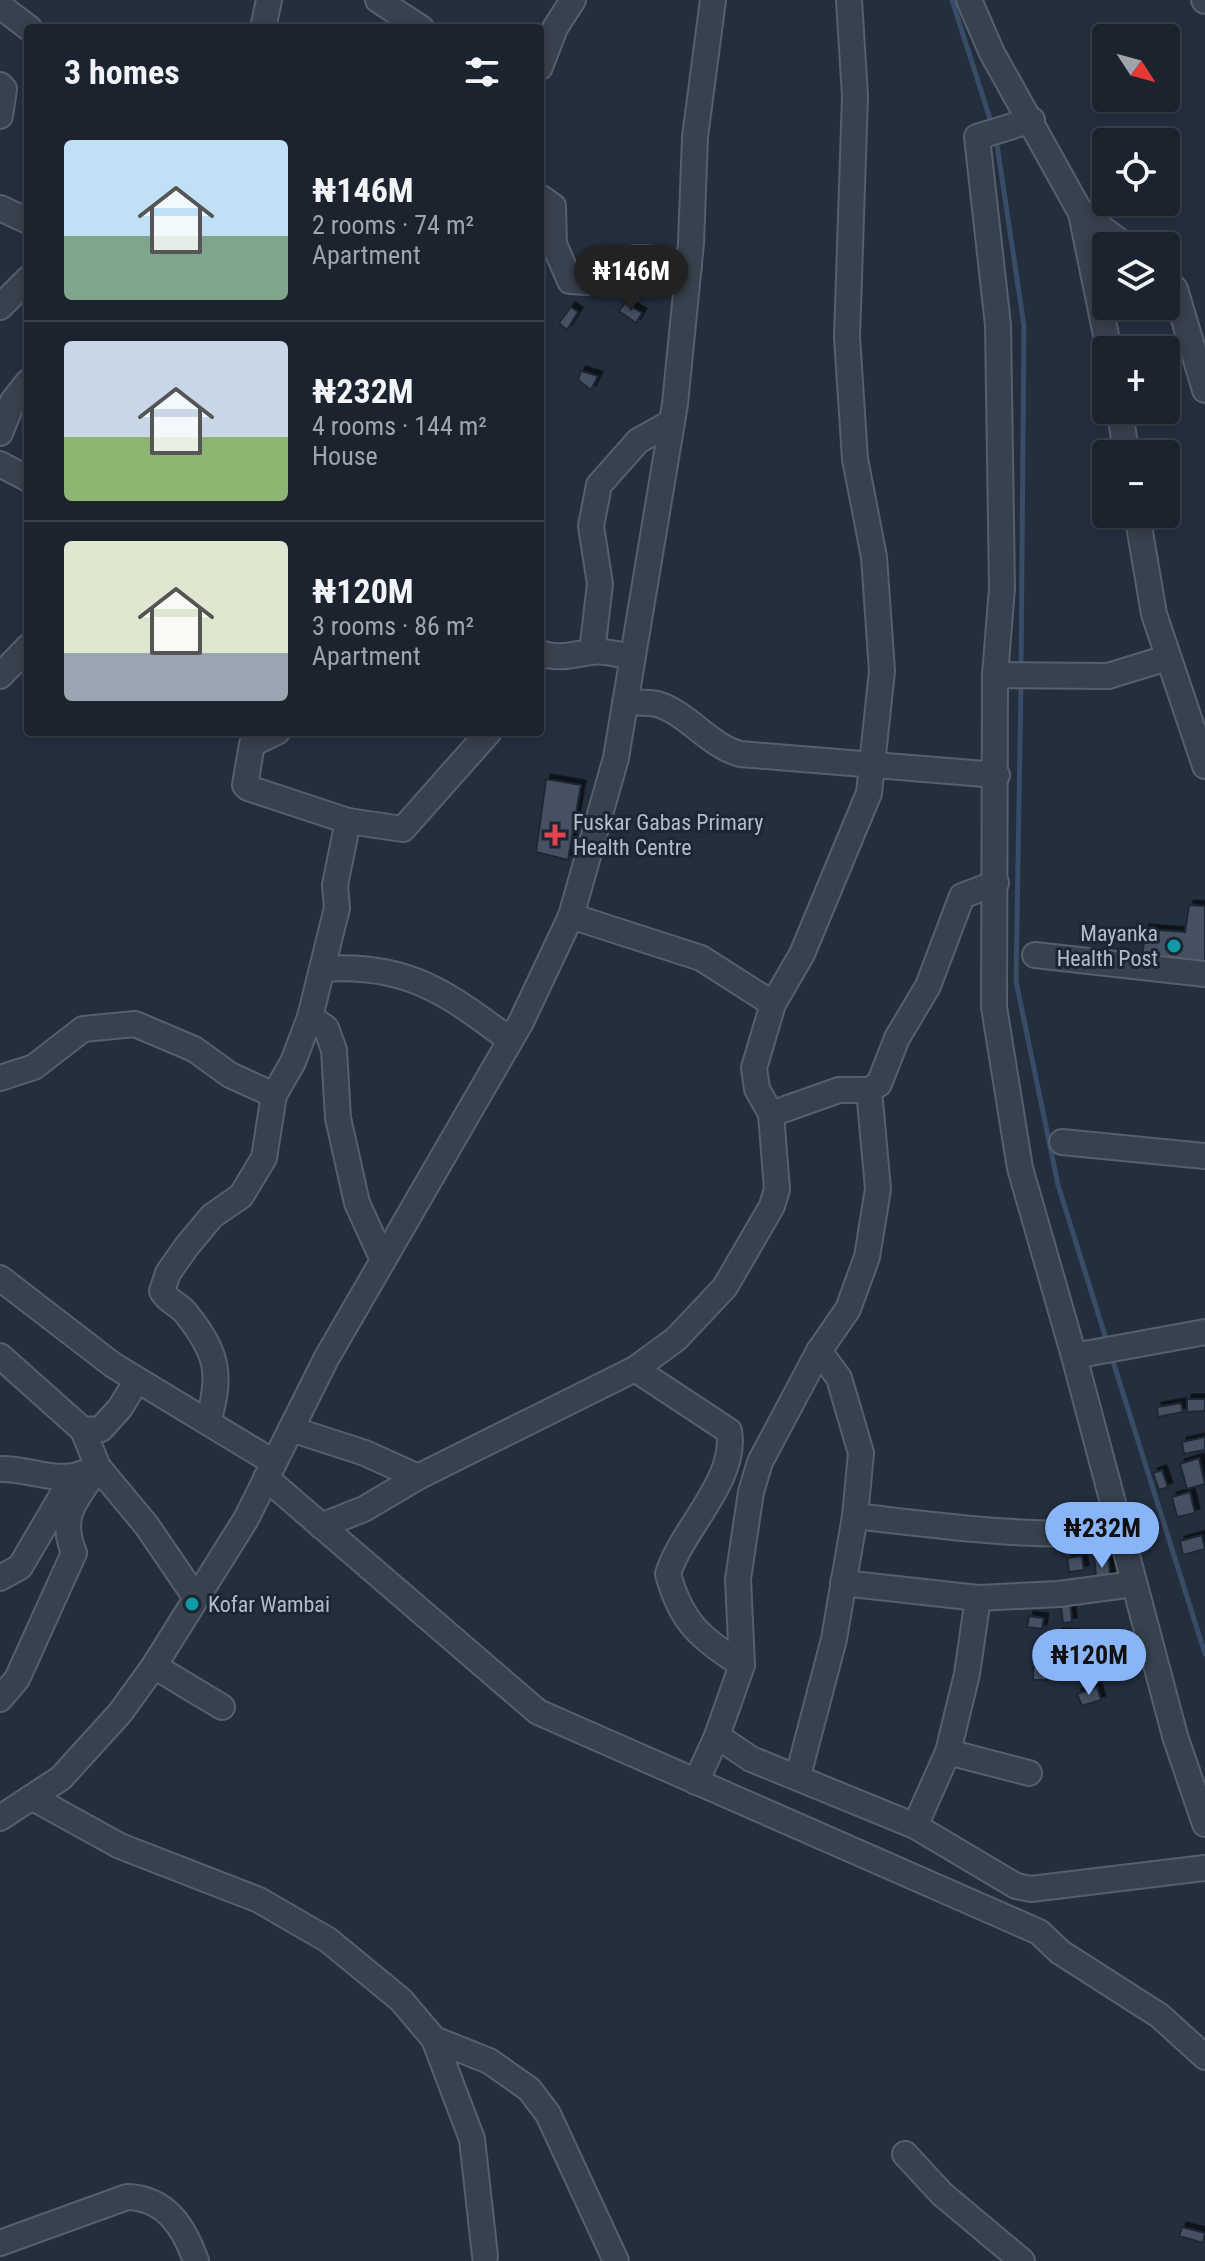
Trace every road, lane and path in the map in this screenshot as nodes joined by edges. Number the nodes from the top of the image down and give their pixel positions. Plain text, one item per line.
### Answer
1 (269, 0) edge
2 (378, 0) edge
3 (573, 0) edge
4 (713, 0) edge
5 (849, 0) edge
6 (969, 0) edge
7 (0, 6) edge
8 (24, 24) edge
9 (264, 24) edge
10 (415, 24) edge
11 (544, 57) edge
12 (0, 85) edge
13 (0, 116) edge
14 (1032, 120) junction
15 (544, 200) edge
16 (0, 208) edge
17 (1081, 213) junction
18 (24, 219) edge
19 (1107, 232) edge
20 (689, 266) junction
21 (24, 283) edge
22 (1180, 306) edge
23 (0, 307) edge
24 (1106, 336) edge
25 (24, 387) edge
26 (1205, 390) edge
27 (672, 422) junction
28 (0, 433) edge
29 (0, 464) edge
30 (24, 477) edge
31 (1139, 528) edge
32 (24, 651) edge
33 (592, 652) junction
34 (632, 657) junction
35 (1167, 658) junction
36 (544, 663) edge
37 (1011, 675) junction
38 (0, 676) edge
39 (625, 702) junction
40 (1198, 721) edge
41 (269, 736) edge
42 (485, 736) edge
43 (873, 764) junction
44 (1205, 766) edge
45 (997, 775) junction
46 (348, 821) junction
47 (996, 883) junction
48 (571, 916) junction
49 (1035, 955) dead end
50 (323, 969) junction
51 (1205, 974) edge
52 (773, 1004) junction
53 (310, 1017) junction
54 (510, 1040) junction
55 (0, 1078) edge
56 (869, 1090) junction
57 (274, 1095) junction
58 (771, 1114) junction
59 (1062, 1142) dead end
60 (1205, 1156) edge
61 (383, 1260) junction
62 (0, 1278) edge
63 (1205, 1332) edge
64 (819, 1351) junction
65 (1081, 1355) junction
66 (0, 1356) edge
67 (635, 1369) junction
68 (137, 1380) junction
69 (208, 1422) junction
70 (291, 1429) junction
71 (83, 1430) junction
72 (98, 1467) junction
73 (0, 1469) edge
74 (270, 1470) junction
75 (418, 1477) junction
76 (73, 1478) junction
77 (855, 1516) junction
78 (321, 1526) junction
79 (1121, 1531) junction
80 (0, 1578) edge
81 (843, 1583) junction
82 (1134, 1584) junction
83 (196, 1598) junction
84 (978, 1598) junction
85 (742, 1665) junction
86 (154, 1666) junction
87 (0, 1699) edge
88 (222, 1707) dead end
89 (717, 1736) junction
90 (948, 1752) junction
91 (1029, 1773) dead end
92 (798, 1776) junction
93 (696, 1782) junction
94 (33, 1798) junction
95 (0, 1818) edge
96 (1205, 1824) edge
97 (915, 1826) junction
98 (1205, 1868) edge
99 (434, 2039) junction
100 (1205, 2057) edge
101 (905, 2154) dead end
102 (0, 2243) edge
103 (485, 2256) dead end
104 (196, 2261) edge
105 (616, 2261) edge
106 (1022, 2261) edge

1 - 9 street
2 - 10 street
3 - 11 street
4 - 20 street
5 - 43 street
6 - 14 street
7 - 8 street
12 - 13 street
14 - 17 street
14 - 37 street
15 - 20 street
16 - 18 street
17 - 19 street
17 - 24 street
20 - 27 street
21 - 23 street
22 - 26 street
25 - 28 street
27 - 33 street
27 - 34 street
29 - 30 street
31 - 35 street
32 - 38 street
33 - 34 street
33 - 36 street
34 - 39 street
35 - 37 street
35 - 40 street
37 - 45 street
39 - 43 street
39 - 48 street
40 - 44 street
41 - 46 street
42 - 46 street
43 - 45 street
43 - 52 street
45 - 47 street
46 - 50 street
47 - 56 street
47 - 65 street
48 - 52 street
48 - 54 street
49 - 51 street
50 - 53 street
50 - 54 street
52 - 58 street
53 - 57 street
53 - 61 street
54 - 61 street
55 - 57 street
56 - 58 street
56 - 64 street
57 - 69 street
58 - 67 street
59 - 60 street
61 - 70 street
62 - 68 street
63 - 65 street
64 - 77 street
64 - 85 street
65 - 79 street
66 - 71 street
67 - 75 street
67 - 85 street
68 - 69 street
68 - 71 street
69 - 74 street
70 - 74 street
70 - 75 street
71 - 72 street
72 - 76 street
72 - 83 street
72 - 87 street
73 - 76 street
74 - 78 street
74 - 83 street
75 - 78 street
76 - 80 street
77 - 79 street
77 - 81 street
78 - 93 street
79 - 82 street
81 - 84 street
81 - 92 street
82 - 84 street
82 - 96 street
83 - 86 street
84 - 90 street
85 - 89 street
86 - 88 street
86 - 94 street
89 - 92 street
89 - 93 street
90 - 91 street
90 - 97 street
92 - 97 street
93 - 100 street
94 - 95 street
94 - 99 street
97 - 98 street
99 - 103 street
99 - 105 street
101 - 106 street
102 - 104 street

